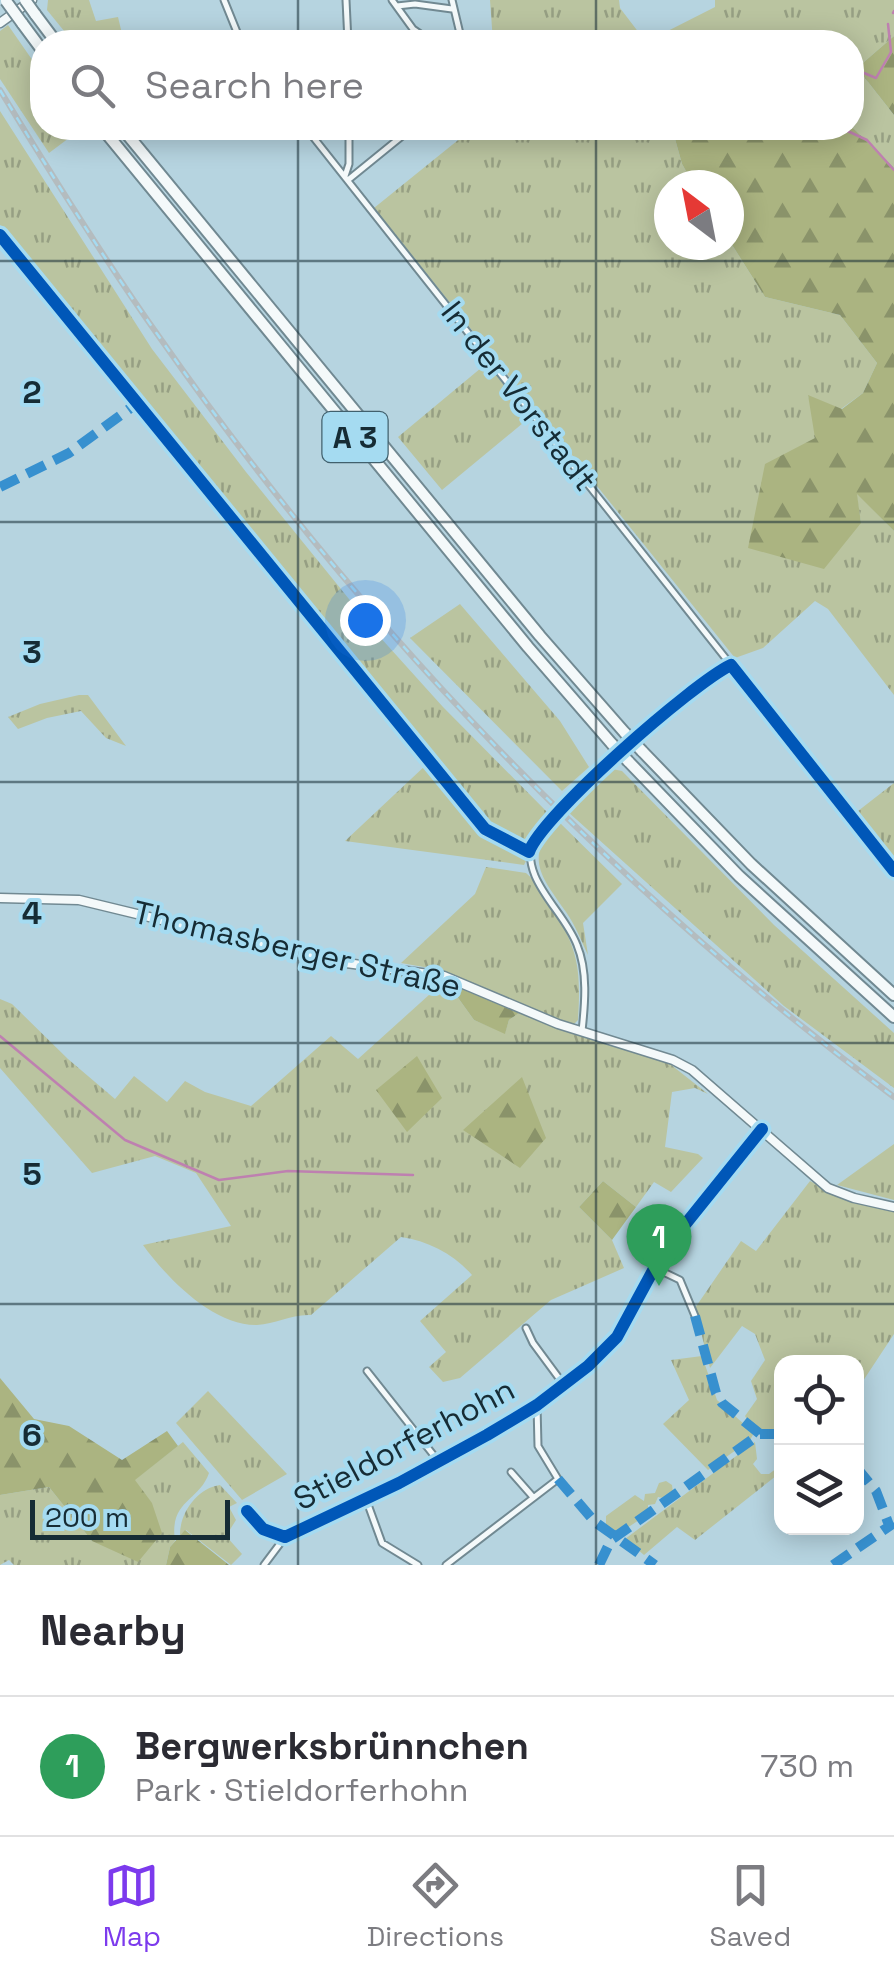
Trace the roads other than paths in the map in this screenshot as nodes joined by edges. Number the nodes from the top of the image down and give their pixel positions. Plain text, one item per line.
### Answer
1 (28, 0) edge
2 (224, 0) edge
3 (346, 0) edge
4 (452, 0) edge
5 (6, 1) edge
6 (394, 3) edge
7 (452, 9) junction
8 (0, 23) edge
9 (47, 30) edge
10 (236, 30) edge
11 (347, 30) edge
12 (414, 30) edge
13 (458, 30) edge
14 (30, 34) edge
15 (112, 140) edge
16 (132, 140) edge
17 (316, 140) edge
18 (349, 140) edge
19 (396, 140) edge
20 (346, 178) junction
21 (0, 898) edge
22 (894, 995) edge
23 (894, 1018) edge
24 (582, 1031) junction
25 (762, 1129) junction
26 (894, 1207) edge
27 (654, 1268) junction
28 (695, 1316) dead end
29 (526, 1328) dead end
30 (367, 1371) dead end
31 (564, 1385) junction
32 (537, 1405) junction
33 (439, 1462) junction
34 (511, 1472) dead end
35 (533, 1497) junction
36 (366, 1499) junction
37 (247, 1511) dead end
38 (286, 1536) junction
39 (264, 1565) edge
40 (418, 1565) edge
41 (446, 1565) edge

1 - 8 main road
1 - 9 highway, bridge
2 - 10 street
3 - 11 street
4 - 7 street
5 - 14 highway, bridge
6 - 7 street
6 - 12 street
7 - 13 street
15 - 23 highway, A 3, bridge
16 - 22 highway, A 3, bridge
17 - 20 street, In der Vorstadt
18 - 20 street
19 - 20 street
20 - 24 street, In der Vorstadt
21 - 24 main road, Thomasberger Straße
24 - 25 main road, Thomasberger Straße
25 - 26 main road, Thomasberger Straße
25 - 27 street, Stieldorferhohn
27 - 28 street
27 - 31 street, Stieldorferhohn
29 - 31 street
30 - 33 street
31 - 32 street, Stieldorferhohn
32 - 33 street, Stieldorferhohn
32 - 35 street
33 - 36 street, Stieldorferhohn
34 - 35 street
35 - 41 street
36 - 38 street, Stieldorferhohn
36 - 40 street
37 - 38 street, Stieldorferhohn
38 - 39 street

